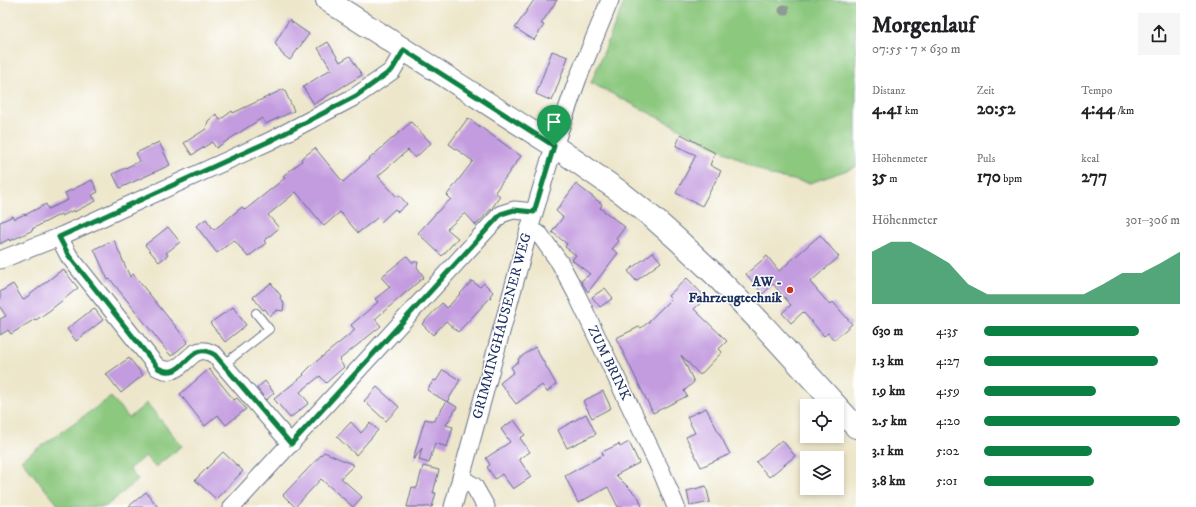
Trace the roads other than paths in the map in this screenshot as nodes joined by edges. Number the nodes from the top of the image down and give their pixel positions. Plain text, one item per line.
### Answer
1 (326, 0) edge
2 (610, 0) edge
3 (404, 50) junction
4 (554, 146) junction
5 (534, 212) junction
6 (529, 230) junction
7 (59, 237) junction
8 (0, 260) edge
9 (256, 313) dead end
10 (223, 364) junction
11 (856, 427) edge
12 (291, 444) junction
13 (460, 478) junction
14 (232, 507) edge
15 (453, 507) edge
16 (486, 507) edge
17 (676, 507) edge

1 - 3 main road
2 - 4 street, GRIMMINGHAUSENER WEG
3 - 4 main road
3 - 7 street
4 - 5 street, GRIMMINGHAUSENER WEG
4 - 11 main road
5 - 6 street, GRIMMINGHAUSENER WEG
5 - 12 street
6 - 13 street, GRIMMINGHAUSENER WEG
6 - 17 street, ZUM BRINK
7 - 8 street
7 - 10 street
9 - 10 lane
10 - 12 street
12 - 14 street
13 - 15 street, GRIMMINGHAUSENER WEG
13 - 16 street

